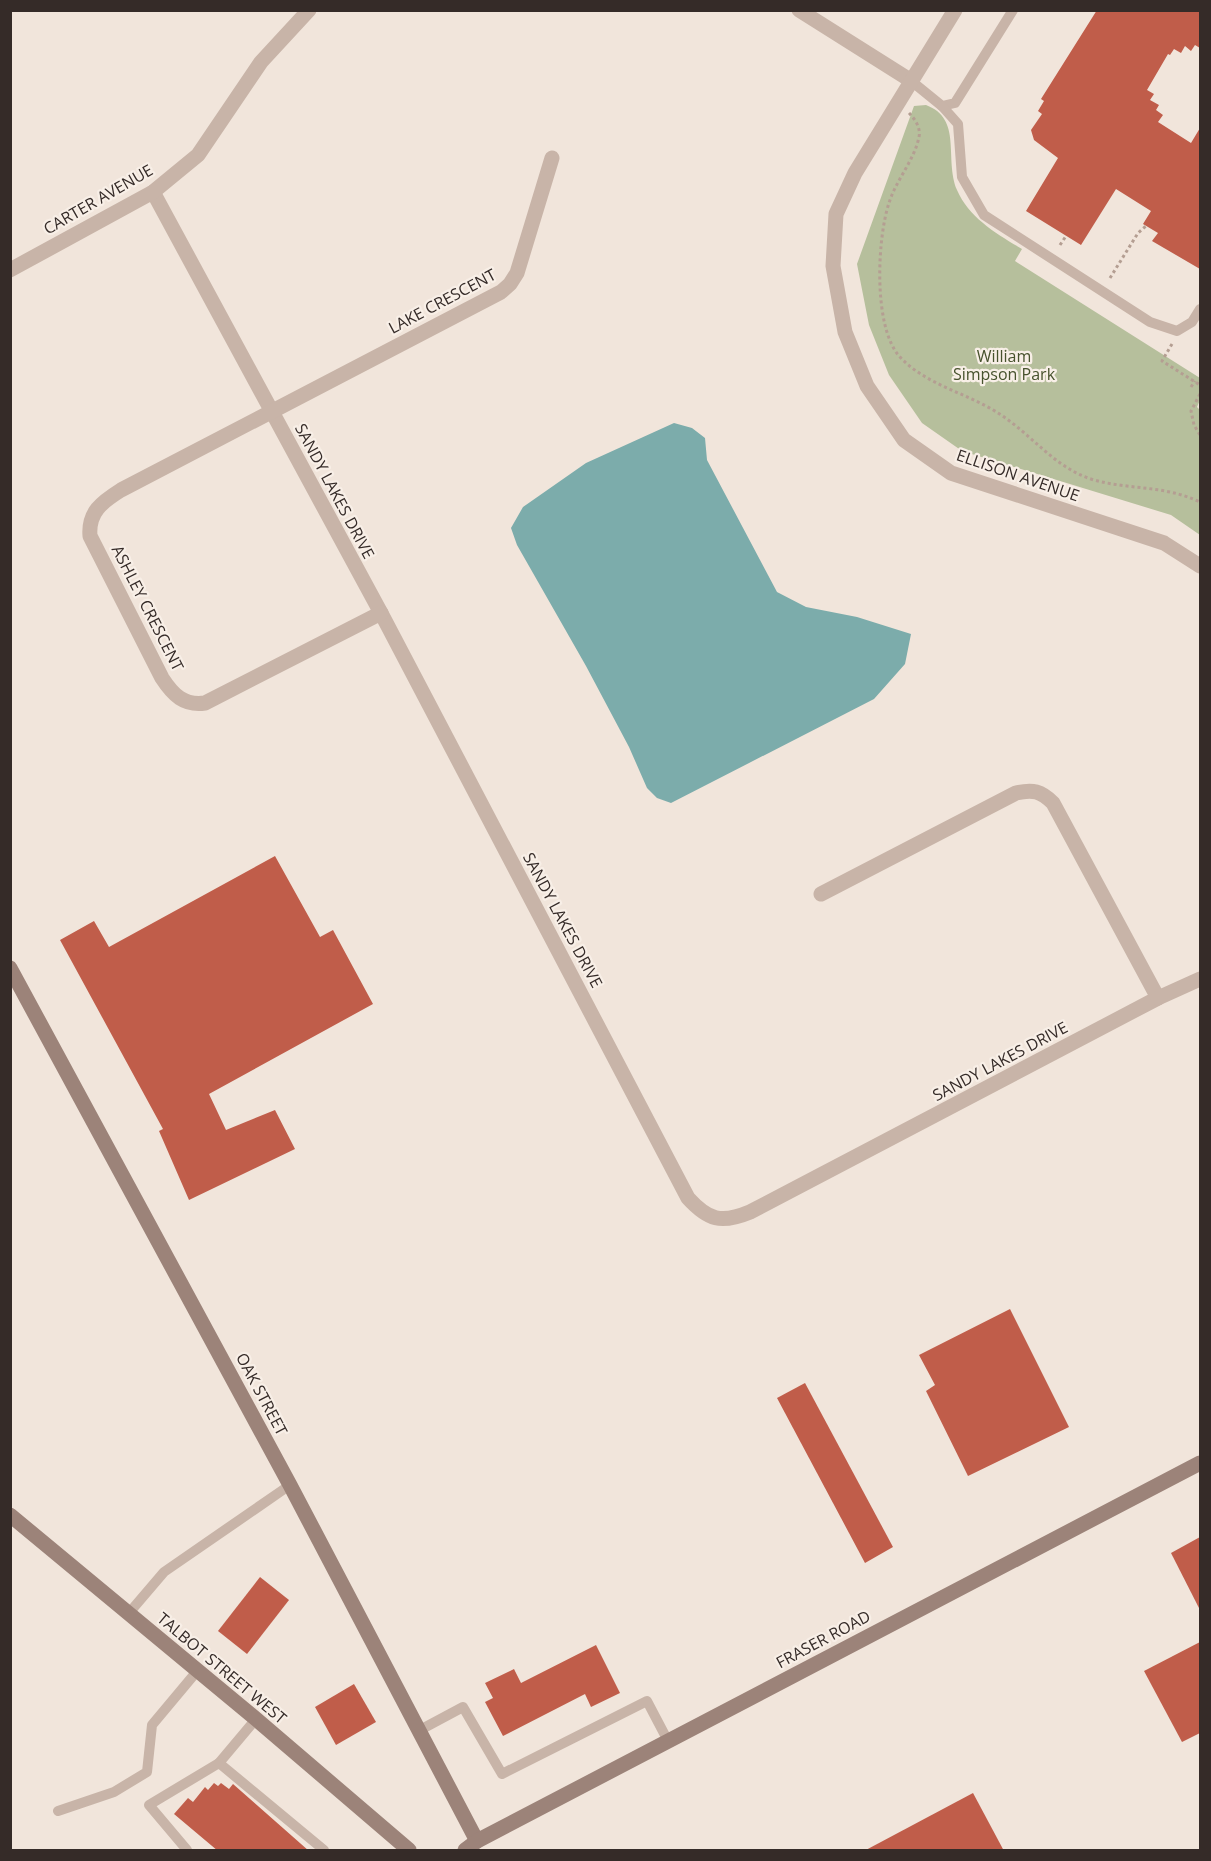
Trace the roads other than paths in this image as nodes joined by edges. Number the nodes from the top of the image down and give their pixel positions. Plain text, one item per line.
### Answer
1 (309, 10) edge
2 (799, 10) edge
3 (955, 10) edge
4 (1013, 10) edge
5 (910, 81) junction
6 (942, 106) junction
7 (552, 158) dead end
8 (153, 192) junction
9 (10, 270) edge
10 (1200, 309) edge
11 (272, 411) junction
12 (1200, 566) edge
13 (381, 613) junction
14 (821, 894) dead end
15 (10, 968) edge
16 (1200, 979) edge
17 (1158, 998) junction
18 (1200, 1463) edge
19 (290, 1485) junction
20 (10, 1515) edge
21 (129, 1613) junction
22 (198, 1670) junction
23 (256, 1719) junction
24 (420, 1730) junction
25 (668, 1741) junction
26 (219, 1763) junction
27 (58, 1811) dead end
28 (471, 1846) edge
29 (187, 1851) edge
30 (324, 1851) edge
31 (409, 1851) edge

1 - 8 street, CARTER AVENUE
2 - 5 street
3 - 5 street, ELLISON AVENUE
4 - 6 lane
5 - 6 lane
5 - 12 street, ELLISON AVENUE
6 - 10 lane
7 - 11 street, LAKE CRESCENT
8 - 9 street, CARTER AVENUE
8 - 11 street, SANDY LAKES DRIVE
11 - 13 street, SANDY LAKES DRIVE
11 - 13 street, ASHLEY CRESCENT
13 - 17 street, SANDY LAKES DRIVE
14 - 17 street
15 - 19 main road, OAK STREET
16 - 17 street, SANDY LAKES DRIVE
18 - 25 main road, FRASER ROAD
19 - 21 lane
19 - 24 main road, OAK STREET
20 - 21 main road, TALBOT STREET WEST
21 - 22 main road, TALBOT STREET WEST
22 - 23 main road, TALBOT STREET WEST
22 - 27 lane
23 - 26 lane
23 - 31 main road, TALBOT STREET WEST
24 - 25 lane
24 - 28 main road, OAK STREET
25 - 28 main road, FRASER ROAD
26 - 29 lane
26 - 30 lane

